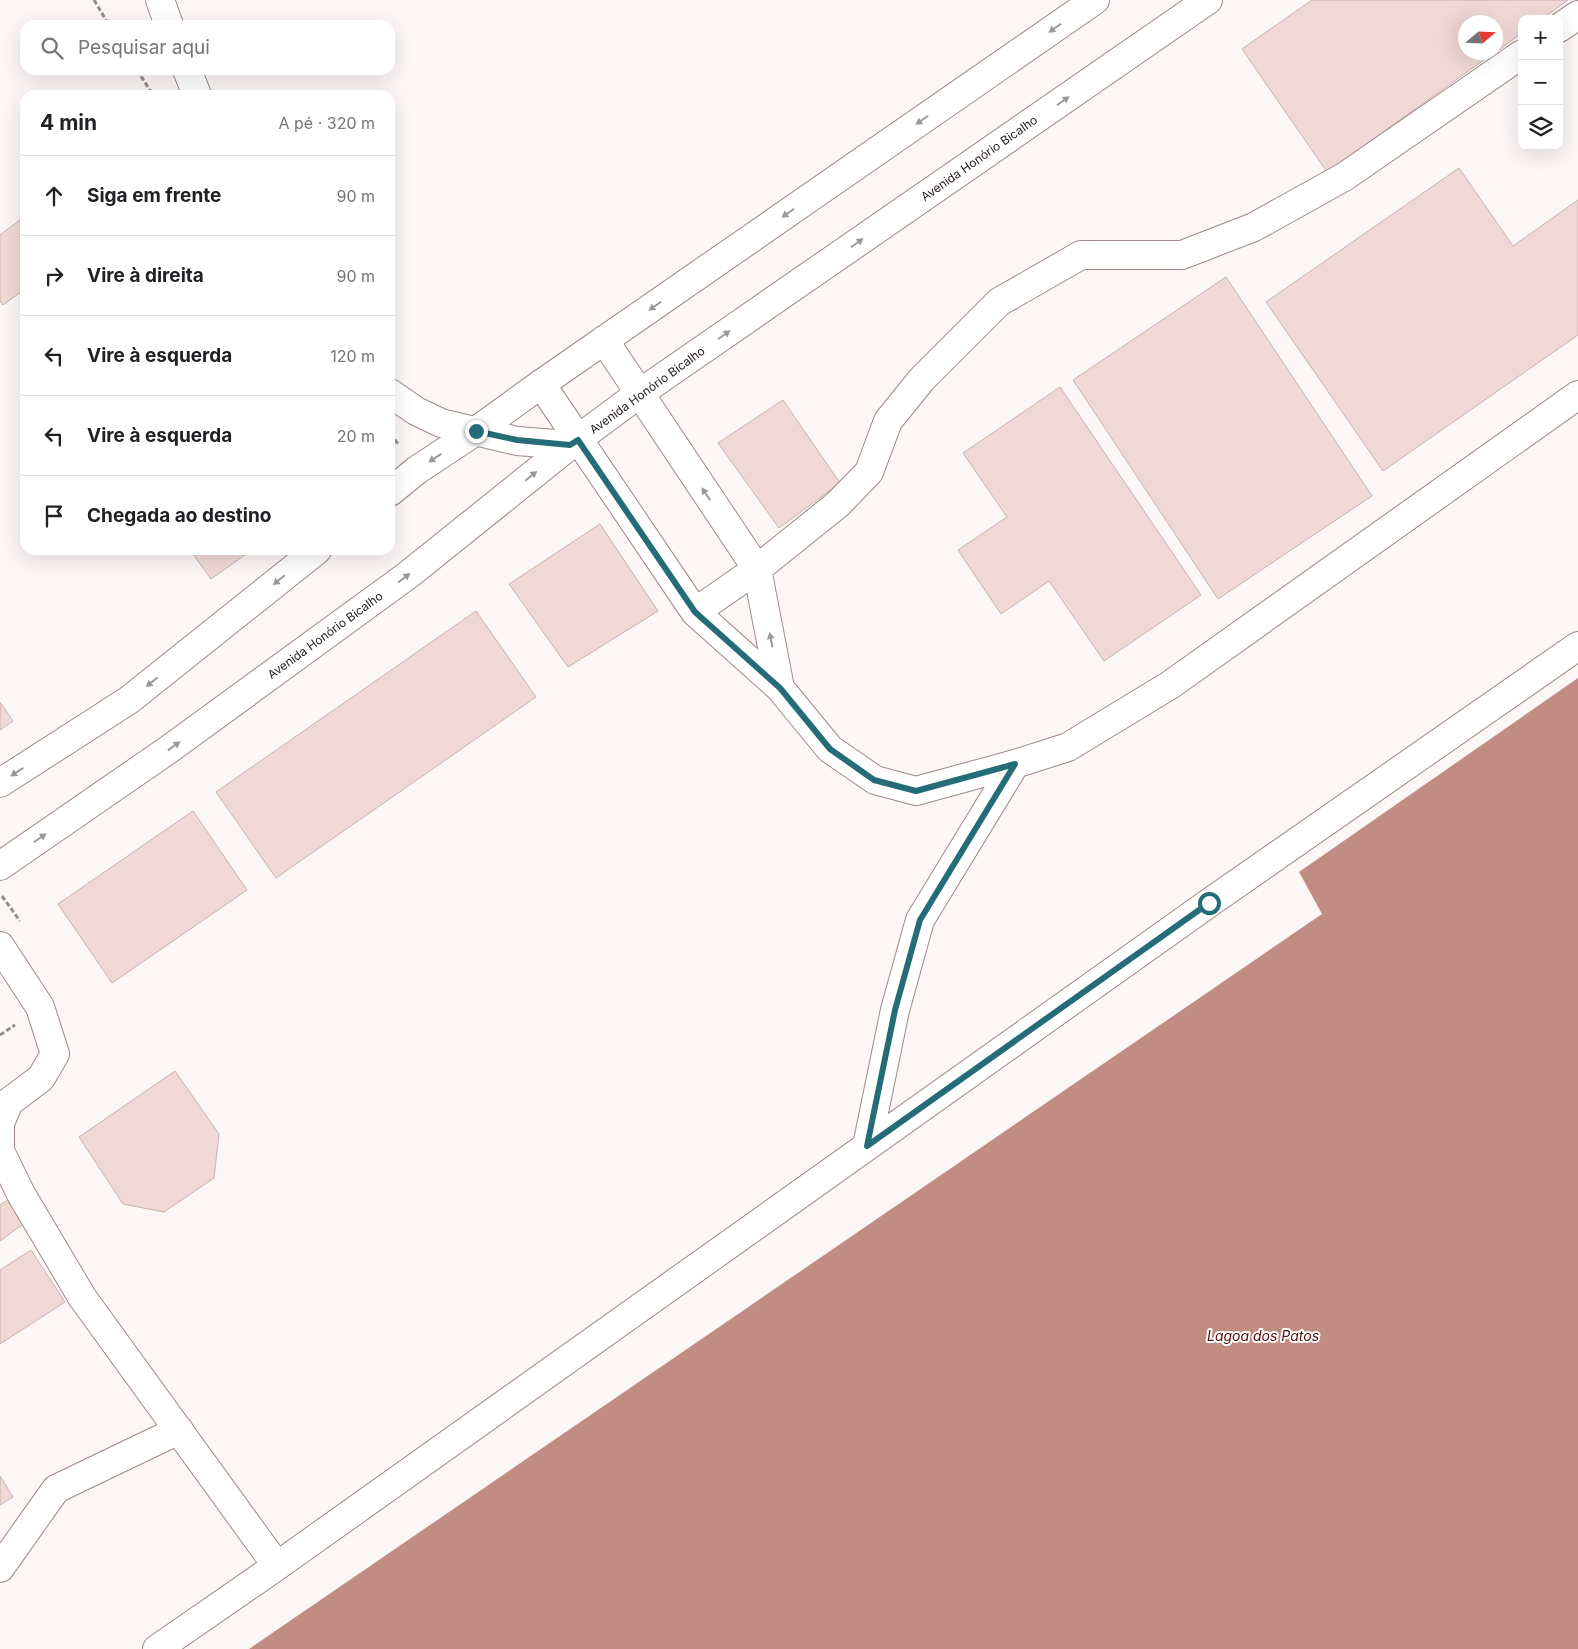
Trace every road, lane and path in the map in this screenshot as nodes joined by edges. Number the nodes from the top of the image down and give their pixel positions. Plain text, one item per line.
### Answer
1 (94, 0) edge
2 (160, 0) edge
3 (1095, 0) edge
4 (1208, 0) edge
5 (1578, 15) edge
6 (106, 20) edge
7 (168, 20) edge
8 (1563, 25) edge
9 (1518, 57) edge
10 (140, 75) edge
11 (190, 75) edge
12 (150, 90) edge
13 (196, 90) edge
14 (604, 340) junction
15 (541, 384) junction
16 (640, 393) junction
17 (1578, 395) edge
18 (395, 396) edge
19 (476, 431) junction
20 (574, 442) junction
21 (395, 488) edge
22 (311, 555) edge
23 (757, 569) junction
24 (695, 612) junction
25 (1578, 646) edge
26 (780, 688) junction
27 (1015, 764) junction
28 (0, 783) edge
29 (0, 866) edge
30 (0, 946) edge
31 (867, 1146) junction
32 (178, 1430) junction
33 (278, 1566) junction
34 (0, 1568) edge
35 (157, 1649) edge

1 - 6 path
2 - 7 main road
3 -> 14 main road
16 -> 4 main road, Avenida Honório Bicalho
5 - 8 main road
9 - 23 main road
10 - 12 path
11 - 13 main road
14 - 15 main road
14 - 16 main road
15 - 19 main road
15 - 20 main road
16 - 20 main road, Avenida Honório Bicalho
23 -> 16 main road
17 - 27 main road
18 - 19 main road
19 - 20 main road
19 -> 21 main road
20 - 24 main road
29 -> 20 main road, Avenida Honório Bicalho
22 -> 28 main road
23 - 24 main road
26 -> 23 main road
24 - 26 main road
25 - 31 main road
26 - 27 main road
27 - 31 main road
30 - 32 main road
31 - 33 main road
32 - 33 main road
32 - 34 main road
33 - 35 main road

